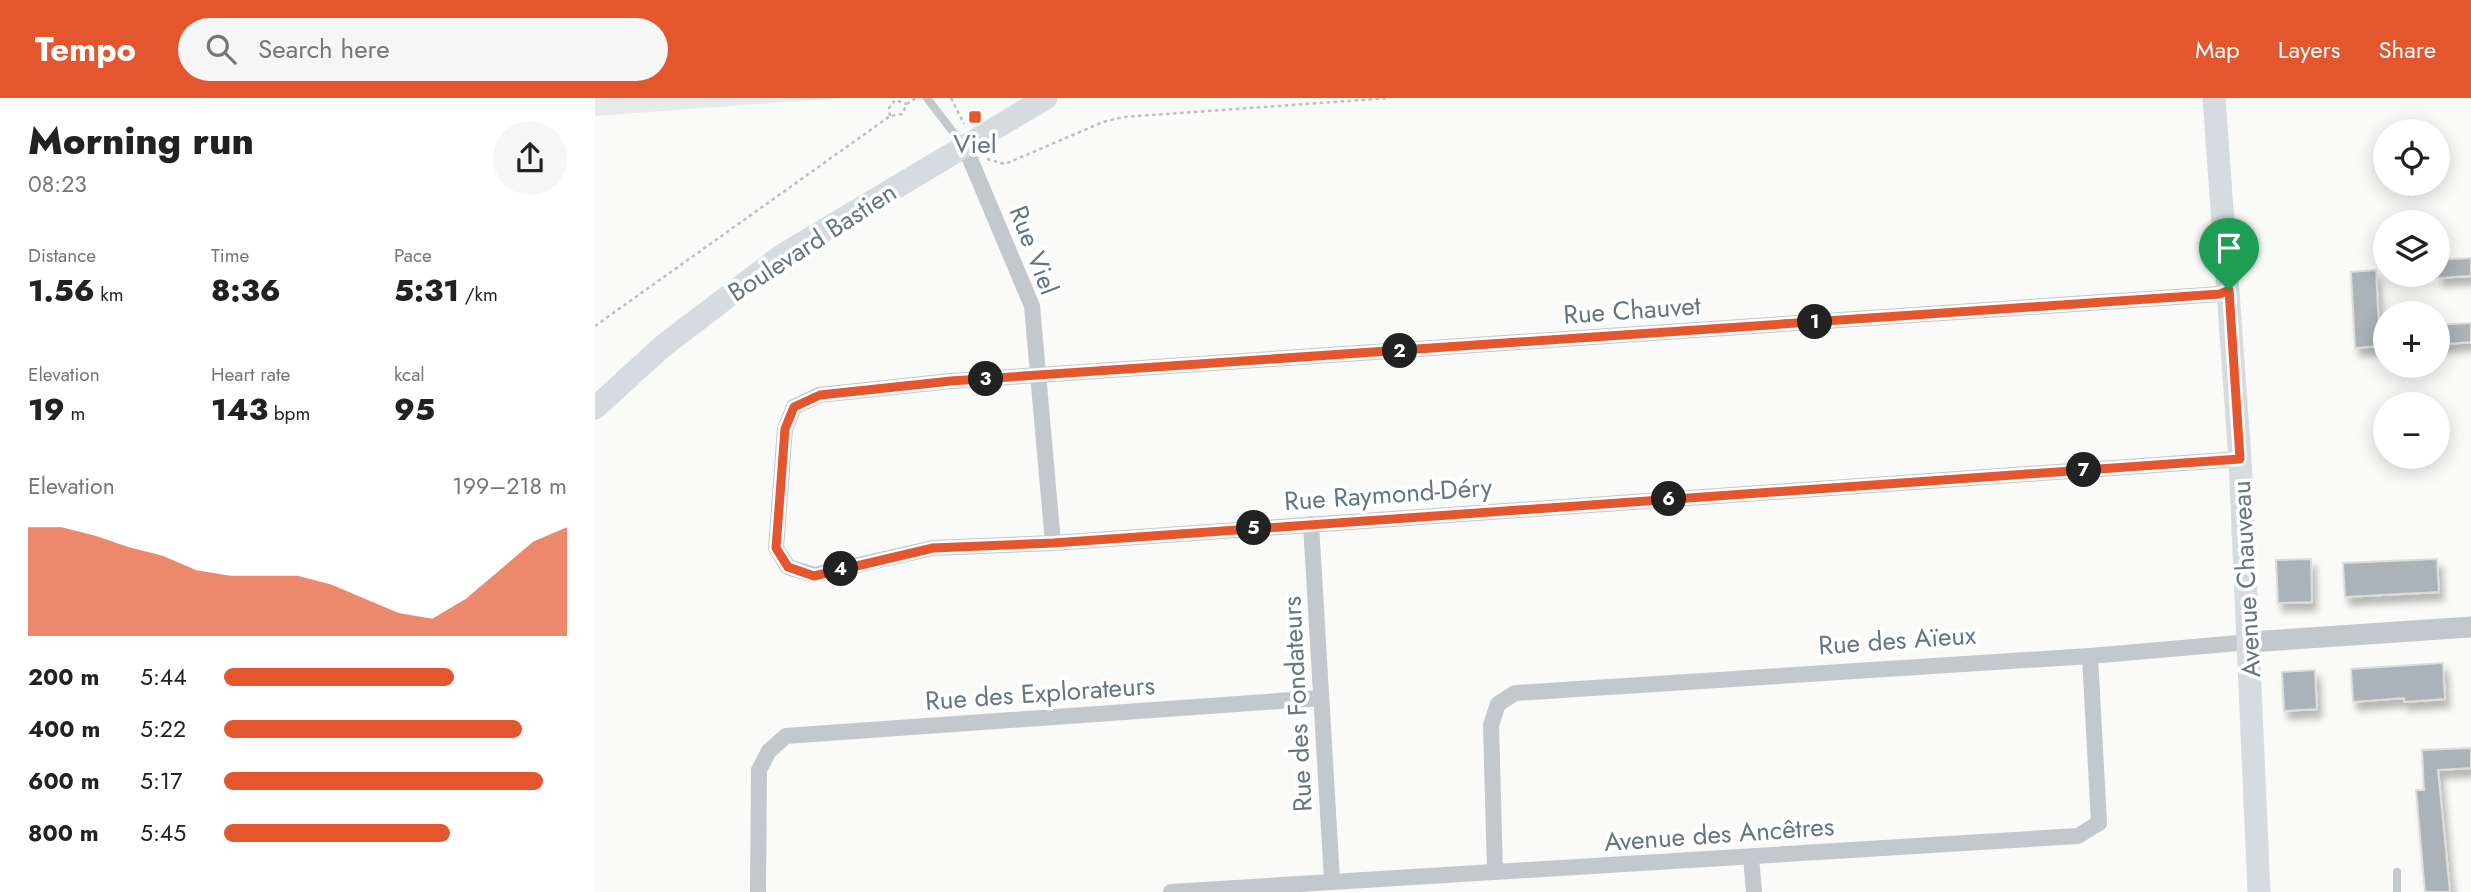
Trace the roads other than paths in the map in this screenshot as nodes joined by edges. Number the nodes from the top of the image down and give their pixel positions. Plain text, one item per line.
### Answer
1 (927, 98) edge
2 (1046, 98) edge
3 (2214, 98) edge
4 (970, 144) junction
5 (2229, 290) junction
6 (1038, 376) junction
7 (595, 408) edge
8 (2240, 459) junction
9 (1311, 524) junction
10 (1053, 543) junction
11 (2471, 627) edge
12 (2249, 642) junction
13 (2089, 656) junction
14 (1321, 698) junction
15 (1751, 857) junction
16 (1495, 872) junction
17 (2397, 872) dead end
18 (1332, 880) junction
19 (758, 892) edge
20 (1171, 892) edge
21 (1754, 892) edge
22 (2259, 892) edge
23 (2397, 892) edge

1 - 4 lane
2 - 4 main road, Boulevard Bastien
3 - 5 main road, Avenue Chauveau
4 - 6 street, Rue Viel
4 - 7 main road, Boulevard Bastien
5 - 6 street, Rue Chauvet
5 - 8 main road, Avenue Chauveau
6 - 10 street, Rue Viel
6 - 10 street, Rue Raymond-Déry
8 - 9 street, Rue Raymond-Déry
8 - 12 main road, Avenue Chauveau
9 - 10 street, Rue Raymond-Déry
9 - 14 street, Rue des Fondateurs
11 - 12 street, Rue des Aïeux
12 - 13 street, Rue des Aïeux
12 - 22 main road, Avenue Chauveau
13 - 15 street, Avenue des Ancêtres
13 - 16 street, Rue des Aïeux
14 - 18 street, Rue des Fondateurs
14 - 19 street, Rue des Explorateurs
15 - 16 street, Avenue des Ancêtres
15 - 21 street
16 - 18 street, Avenue des Ancêtres
17 - 23 lane
18 - 20 street, Avenue des Ancêtres

